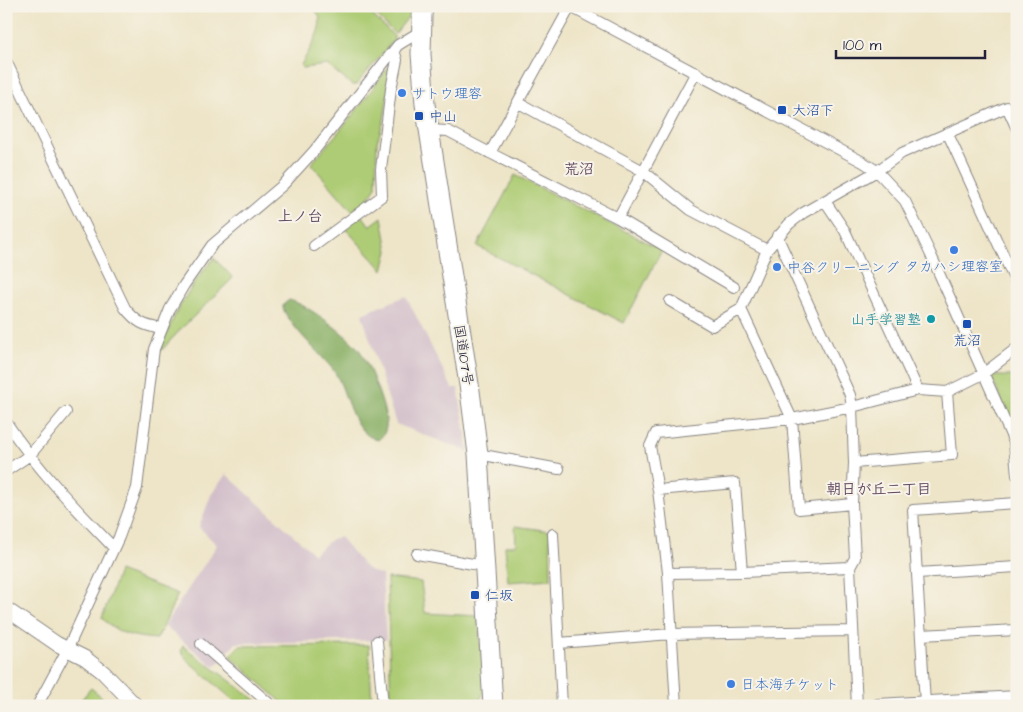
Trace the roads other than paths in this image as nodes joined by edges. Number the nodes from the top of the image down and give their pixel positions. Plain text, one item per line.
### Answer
1 (424, 6) edge
2 (570, 7) edge
3 (421, 31) junction
4 (394, 50) junction
5 (6, 61) edge
6 (696, 72) junction
7 (518, 103) junction
8 (1017, 128) edge
9 (429, 130) junction
10 (948, 134) junction
11 (490, 153) junction
12 (643, 171) junction
13 (877, 171) junction
14 (825, 200) junction
15 (618, 218) junction
16 (777, 236) junction
17 (314, 246) dead end
18 (767, 250) junction
19 (1017, 284) edge
20 (734, 287) dead end
21 (670, 301) dead end
22 (741, 309) junction
23 (161, 329) junction
24 (1017, 348) edge
25 (983, 374) junction
26 (918, 390) junction
27 (948, 392) junction
28 (852, 407) junction
29 (66, 412) dead end
30 (792, 419) junction
31 (6, 422) edge
32 (1015, 442) edge
33 (478, 454) junction
34 (30, 455) junction
35 (854, 463) junction
36 (559, 469) dead end
37 (6, 471) edge
38 (1017, 474) edge
39 (658, 490) junction
40 (1017, 503) edge
41 (852, 504) junction
42 (553, 534) dead end
43 (114, 548) junction
44 (417, 554) dead end
45 (484, 566) junction
46 (850, 567) junction
47 (1017, 568) edge
48 (742, 572) junction
49 (668, 573) junction
50 (917, 573) junction
51 (6, 609) edge
52 (1017, 630) edge
53 (853, 631) junction
54 (671, 634) junction
55 (921, 635) junction
56 (377, 640) dead end
57 (559, 643) junction
58 (200, 644) dead end
59 (67, 650) junction
60 (1017, 698) edge
61 (926, 703) junction
62 (37, 706) edge
63 (136, 706) edge
64 (272, 706) edge
65 (383, 706) edge
66 (493, 706) edge
67 (562, 706) edge
68 (676, 706) edge
69 (857, 706) edge
70 (878, 706) edge

1 - 3 highway, 国道107号
2 - 6 street
2 - 7 street
3 - 4 street
3 - 9 highway, 国道107号
4 - 17 street
4 - 23 street
5 - 23 street
6 - 12 street
6 - 13 street
7 - 11 street
7 - 12 street
8 - 10 street
9 - 11 street
9 - 33 highway, 国道107号
10 - 13 street
10 - 19 street
11 - 15 street
12 - 15 street
12 - 18 street
13 - 14 street
13 - 25 street
14 - 16 street
14 - 26 street
15 - 20 street
16 - 18 street
16 - 28 street
18 - 22 street
21 - 22 street
22 - 30 street
23 - 43 street
24 - 25 street
25 - 27 street
25 - 32 street
26 - 27 street
26 - 28 street
27 - 35 street
28 - 30 street
28 - 35 street
29 - 34 street
30 - 39 street
30 - 41 street
31 - 34 street
32 - 38 street
33 - 36 street
33 - 45 highway, 国道107号
34 - 37 street
34 - 43 street
35 - 41 street
39 - 48 street
39 - 49 street
40 - 50 street
41 - 46 street
42 - 57 street
43 - 59 street
44 - 45 street
45 - 66 highway, 国道107号
46 - 48 street
46 - 53 street
47 - 50 street
48 - 49 street
49 - 54 street
50 - 55 street
51 - 59 street
52 - 55 street
53 - 54 street
53 - 69 street
54 - 57 street
54 - 68 street
55 - 61 street
56 - 65 street
57 - 67 street
58 - 64 street
59 - 62 street
59 - 63 street
60 - 61 street
61 - 70 street

